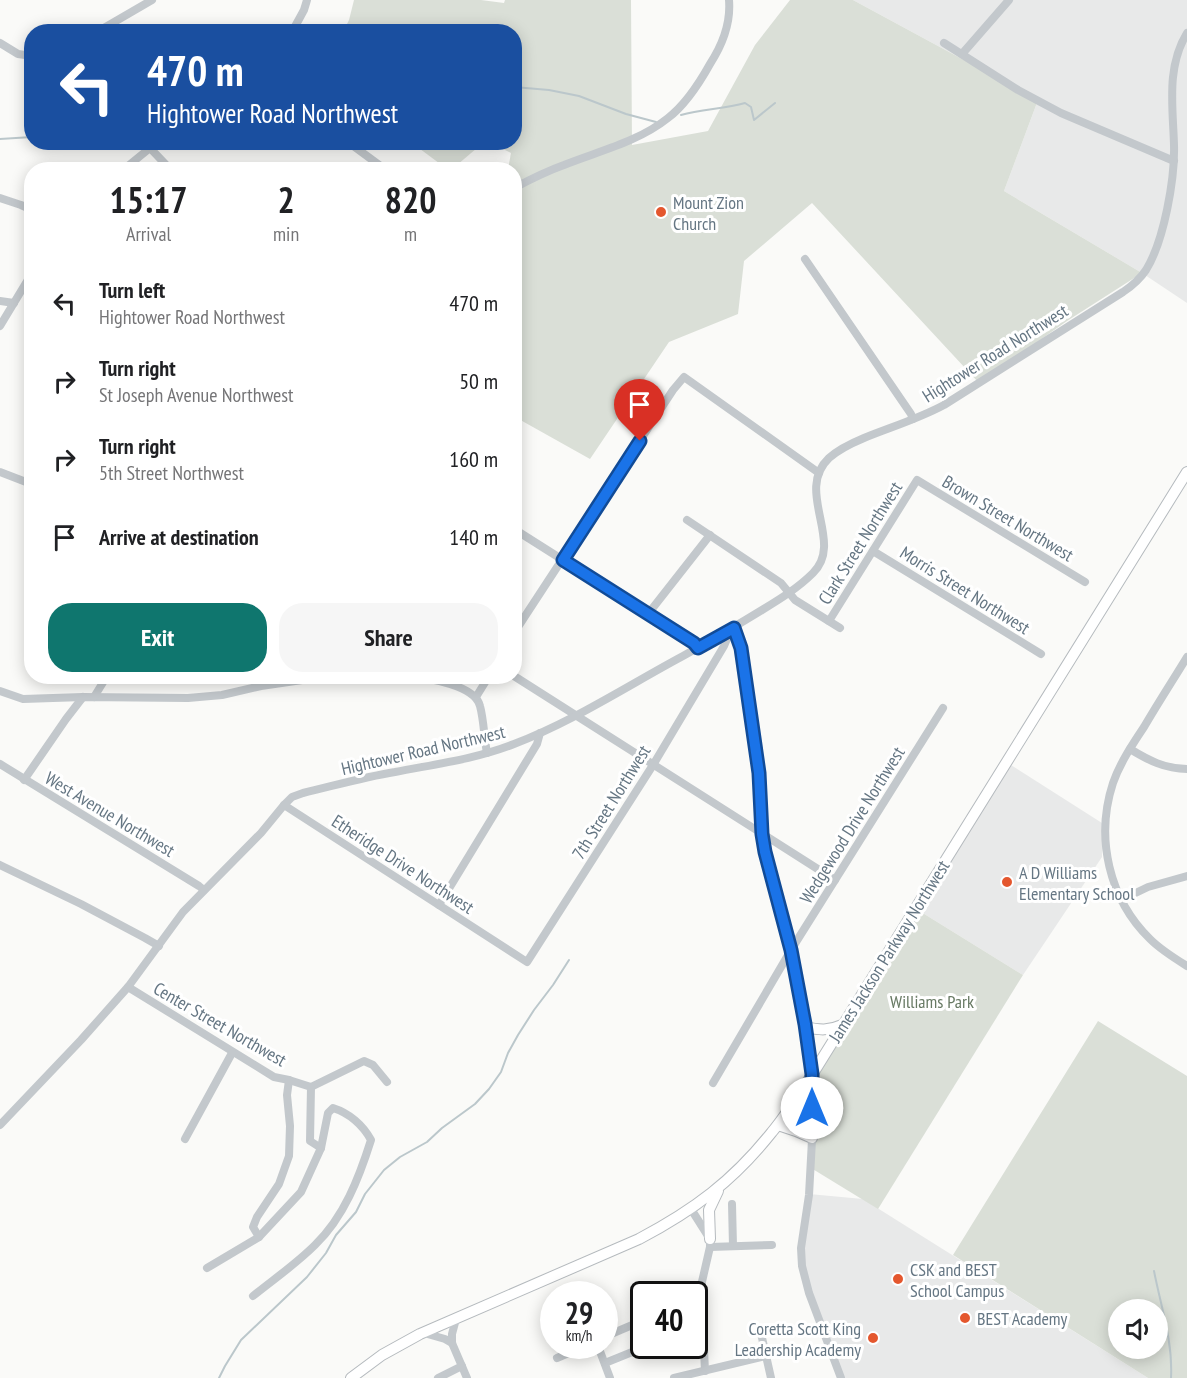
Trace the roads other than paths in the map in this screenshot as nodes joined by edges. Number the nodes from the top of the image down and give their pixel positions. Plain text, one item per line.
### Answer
1 (152, 0) edge
2 (307, 0) edge
3 (729, 0) edge
4 (1009, 0) edge
5 (111, 24) edge
6 (296, 24) edge
7 (1187, 33) edge
8 (0, 43) edge
9 (945, 43) dead end
10 (1184, 46) edge
11 (962, 54) junction
12 (24, 55) edge
13 (146, 150) edge
14 (156, 150) edge
15 (359, 150) edge
16 (1174, 161) junction
17 (132, 162) edge
18 (165, 162) edge
19 (375, 162) edge
20 (522, 184) edge
21 (0, 198) edge
22 (24, 206) edge
23 (806, 259) dead end
24 (24, 286) edge
25 (0, 301) edge
26 (14, 303) junction
27 (0, 326) edge
28 (913, 419) junction
29 (0, 472) edge
30 (1187, 472) edge
31 (819, 473) junction
32 (916, 480) joint
33 (24, 481) edge
34 (687, 520) dead end
35 (522, 534) edge
36 (710, 535) junction
37 (873, 551) junction
38 (563, 560) junction
39 (1085, 582) dead end
40 (788, 594) junction
41 (648, 614) junction
42 (522, 621) edge
43 (829, 621) junction
44 (840, 628) dead end
45 (730, 630) junction
46 (698, 648) junction
47 (1041, 654) dead end
48 (1187, 657) edge
49 (522, 681) edge
50 (102, 684) edge
51 (274, 684) edge
52 (448, 684) edge
53 (484, 684) edge
54 (0, 692) edge
55 (83, 697) junction
56 (94, 697) junction
57 (476, 697) junction
58 (944, 708) dead end
59 (576, 716) junction
60 (540, 733) junction
61 (1130, 749) junction
62 (488, 753) junction
63 (0, 764) edge
64 (653, 765) junction
65 (1187, 769) edge
66 (24, 780) junction
67 (284, 805) junction
68 (762, 834) junction
69 (0, 865) edge
70 (1187, 876) edge
71 (835, 880) junction
72 (204, 890) junction
73 (1121, 900) junction
74 (439, 905) junction
75 (159, 946) junction
76 (506, 948) joint
77 (791, 950) junction
78 (1187, 966) edge
79 (128, 987) junction
80 (843, 1024) junction
81 (805, 1027) junction
82 (232, 1053) junction
83 (812, 1074) junction
84 (289, 1080) junction
85 (387, 1082) dead end
86 (713, 1083) dead end
87 (311, 1087) junction
88 (0, 1125) edge
89 (778, 1125) junction
90 (812, 1138) junction
91 (185, 1139) dead end
92 (321, 1148) junction
93 (722, 1185) junction
94 (732, 1204) dead end
95 (691, 1209) junction
96 (259, 1237) junction
97 (710, 1243) junction
98 (772, 1245) dead end
99 (733, 1246) junction
100 (207, 1268) dead end
101 (702, 1281) edge
102 (253, 1296) dead end
103 (456, 1319) junction
104 (760, 1329) dead end
105 (424, 1333) junction
106 (452, 1343) junction
107 (630, 1353) edge
108 (766, 1356) junction
109 (603, 1359) edge
110 (703, 1359) edge
111 (605, 1363) junction
112 (462, 1366) junction
113 (705, 1371) junction
114 (351, 1378) edge
115 (438, 1378) edge
116 (467, 1378) edge
117 (610, 1378) edge
118 (674, 1378) edge
119 (771, 1378) edge
120 (841, 1378) edge

1 - 5 street
2 - 6 street
3 - 20 street
4 - 11 street
7 - 10 street, Hightower Road Northwest
8 - 12 street
9 - 11 street
10 - 16 street, Hightower Road Northwest
11 - 16 street
13 - 17 street
14 - 18 street
15 - 19 street
16 - 28 street, Hightower Road Northwest
21 - 22 street
23 - 28 street
24 - 26 street
25 - 26 street
26 - 27 street
28 - 31 street, Hightower Road Northwest
29 - 33 street
30 - 80 main road, James Jackson Parkway Northwest
31 - 38 street
31 - 40 street, Hightower Road Northwest
32 - 37 street, Clark Street Northwest
32 - 39 street, Brown Street Northwest
34 - 36 street
35 - 38 street
36 - 40 street
36 - 41 street
37 - 43 street, Clark Street Northwest
37 - 47 street, Morris Street Northwest
38 - 41 street
38 - 42 street
40 - 43 street
40 - 45 street, Hightower Road Northwest
41 - 46 street
43 - 44 street
45 - 46 street, Hightower Road Northwest
45 - 64 street, 7th Street Northwest
45 - 68 street
46 - 59 street, Hightower Road Northwest
48 - 61 street
49 - 59 street
50 - 56 street
51 - 56 street
52 - 57 street
53 - 57 street
54 - 55 street
55 - 56 street
55 - 66 street
57 - 62 street
58 - 71 street, Wedgewood Drive Northwest
59 - 60 street, Hightower Road Northwest
59 - 64 street
60 - 62 street, Hightower Road Northwest
60 - 74 street
61 - 65 street
61 - 73 street
62 - 67 street, Hightower Road Northwest
63 - 66 street, West Avenue Northwest
64 - 68 street
64 - 76 street, 7th Street Northwest
66 - 72 street, West Avenue Northwest
67 - 72 street, Hightower Road Northwest
67 - 74 street, Etheridge Drive Northwest
68 - 71 street
68 - 77 street
69 - 75 street
70 - 73 street
71 - 77 street, Wedgewood Drive Northwest
72 - 75 street, Hightower Road Northwest
73 - 78 street
74 - 76 street, Etheridge Drive Northwest
75 - 79 street, Hightower Road Northwest
77 - 81 street
77 - 86 street, Wedgewood Drive Northwest
79 - 82 street, Center Street Northwest
79 - 88 street, Hightower Road Northwest
80 - 81 main road
80 - 83 main road, James Jackson Parkway Northwest
81 - 83 street
82 - 84 street, Center Street Northwest
82 - 91 street
83 - 89 main road, James Jackson Parkway Northwest
83 - 90 street
84 - 87 street, Center Street Northwest
84 - 96 street
85 - 87 street
87 - 92 street
89 - 90 main road
89 - 93 main road, James Jackson Parkway Northwest
90 - 120 street
92 - 96 street
92 - 102 street
93 - 95 main road, James Jackson Parkway Northwest
93 - 97 main road
94 - 99 street
95 - 97 street
95 - 103 main road, James Jackson Parkway Northwest
96 - 100 street
97 - 99 street
97 - 101 street
98 - 99 street
103 - 105 main road, James Jackson Parkway Northwest
103 - 106 street
104 - 108 street
105 - 106 street
105 - 114 main road, James Jackson Parkway Northwest
106 - 112 street
107 - 111 street
108 - 113 street
108 - 119 street
109 - 111 street
110 - 113 street
111 - 117 street
112 - 115 street
112 - 116 street
113 - 118 street

